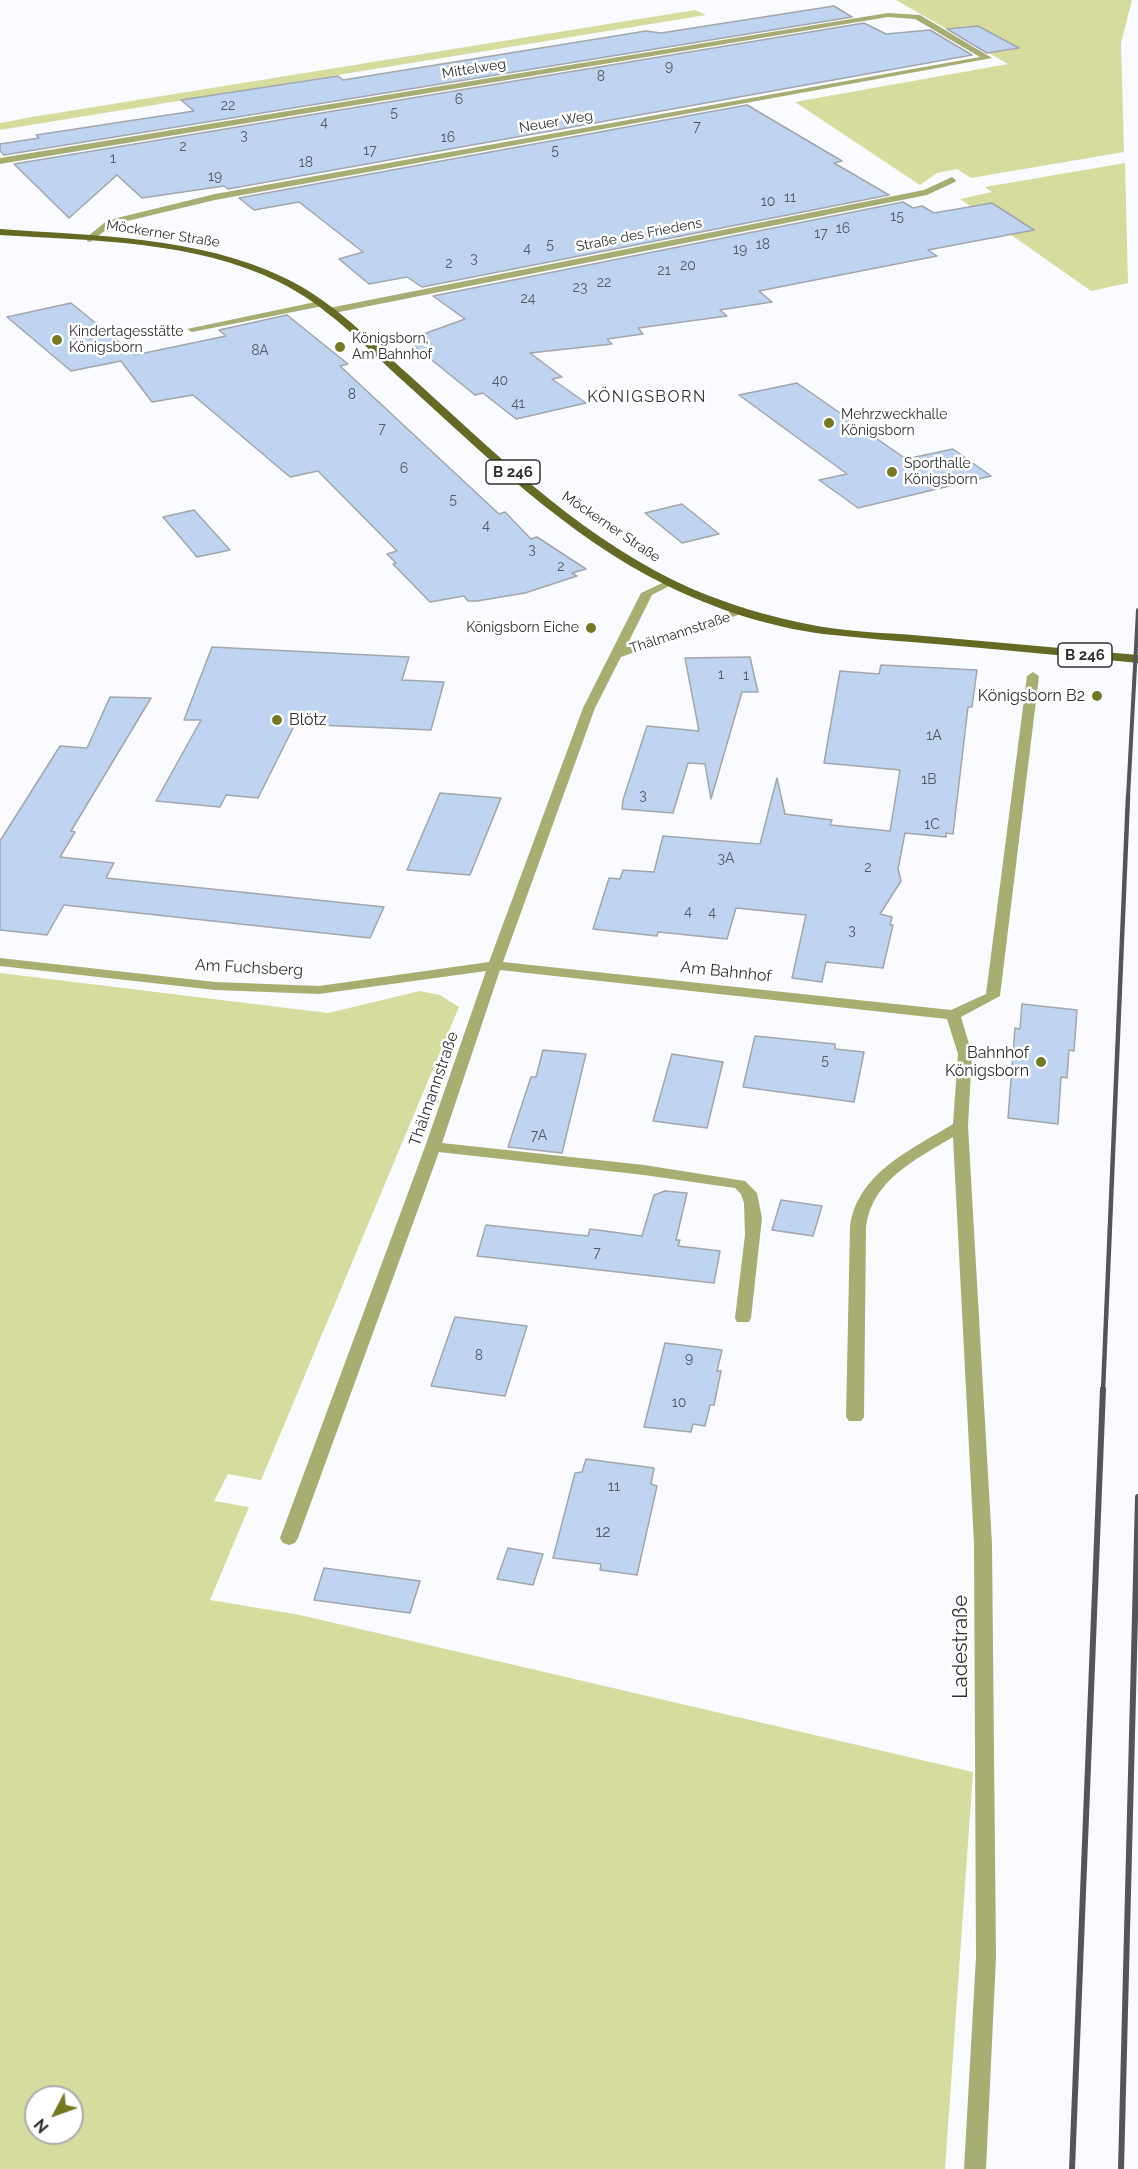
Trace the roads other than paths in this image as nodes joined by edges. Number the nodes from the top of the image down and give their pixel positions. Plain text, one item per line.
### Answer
1 (949, 35) joint
2 (0, 161) edge
3 (952, 180) dead end
4 (0, 232) edge
5 (90, 239) junction
6 (325, 307) junction
7 (192, 329) dead end
8 (669, 583) junction
9 (743, 611) junction
10 (617, 654) junction
11 (1138, 659) edge
12 (1033, 676) dead end
13 (0, 962) edge
14 (495, 965) junction
15 (953, 1016) junction
16 (960, 1126) junction
17 (433, 1147) junction
18 (743, 1318) dead end
19 (855, 1417) dead end
20 (289, 1538) dead end
21 (975, 2169) edge

1 - 2 street, Mittelweg
1 - 5 street, Neuer Weg
3 - 6 street, Straße des Friedens
4 - 5 main road, Möckerner Straße / B 246
5 - 6 main road, Möckerner Straße / B 246
6 - 7 street, Straße des Friedens
6 - 8 main road, Möckerner Straße / B 246
8 - 9 main road, Möckerner Straße / B 246
8 - 10 street, Thälmannstraße
9 - 10 street, Thälmannstraße
9 - 11 main road, Möckerner Straße / B 246
10 - 14 street, Thälmannstraße
12 - 15 street
13 - 14 street, Am Fuchsberg
14 - 15 street, Am Bahnhof
14 - 17 street, Thälmannstraße
15 - 16 street
16 - 19 street
16 - 21 street, Ladestraße
17 - 18 street
17 - 20 street, Thälmannstraße

